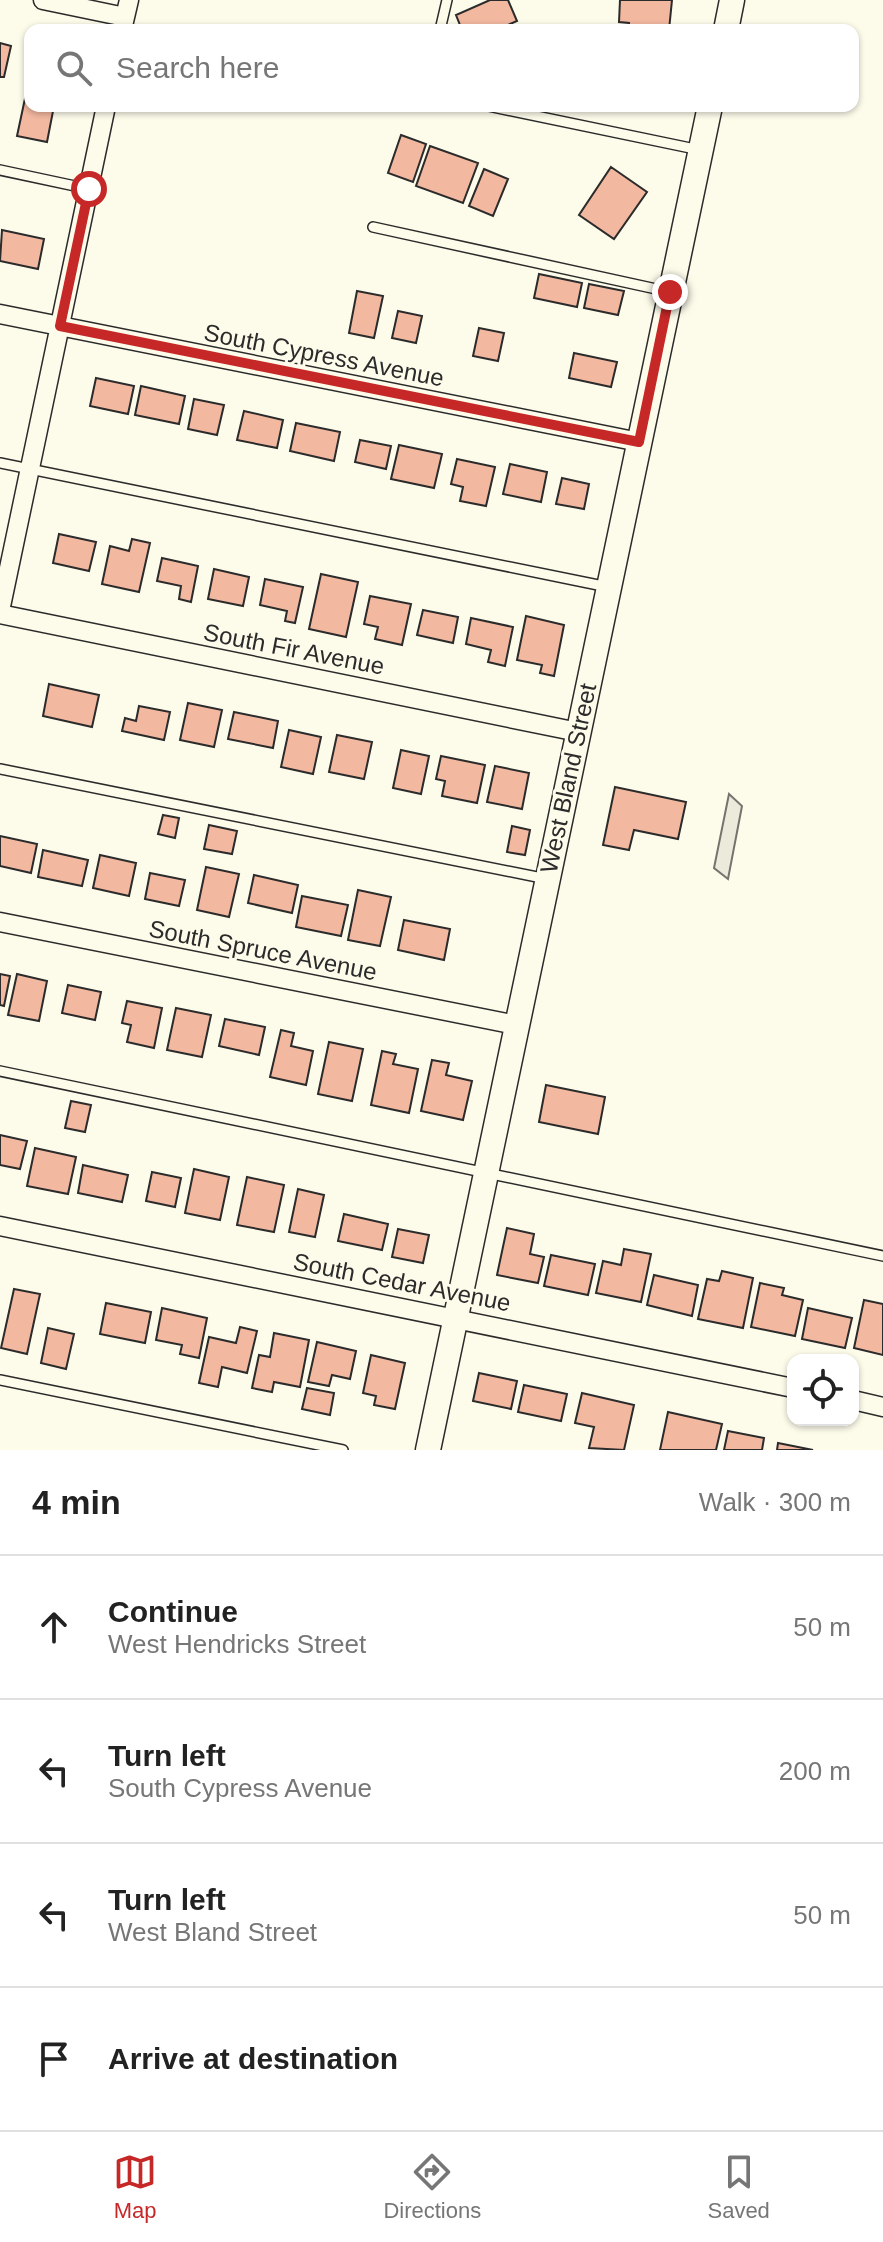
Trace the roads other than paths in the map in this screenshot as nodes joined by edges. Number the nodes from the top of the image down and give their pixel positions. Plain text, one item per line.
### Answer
1 (43, 0) edge
2 (447, 0) edge
3 (732, 0) edge
4 (125, 16) edge
5 (441, 24) edge
6 (727, 24) edge
7 (105, 112) edge
8 (517, 112) edge
9 (709, 112) edge
10 (701, 150) junction
11 (0, 170) edge
12 (89, 189) junction
13 (373, 227) dead end
14 (670, 292) junction
15 (0, 314) edge
16 (60, 326) junction
17 (639, 442) junction
18 (0, 463) edge
19 (30, 469) junction
20 (608, 587) junction
21 (0, 612) edge
22 (578, 732) junction
23 (0, 769) edge
24 (547, 879) junction
25 (0, 922) edge
26 (516, 1025) junction
27 (0, 1071) edge
28 (486, 1173) junction
29 (0, 1226) edge
30 (883, 1256) edge
31 (456, 1317) junction
32 (0, 1380) edge
33 (787, 1387) edge
34 (859, 1401) edge
35 (883, 1407) edge
36 (343, 1450) edge
37 (428, 1450) edge

1 - 4 street
2 - 5 lane
3 - 6 street
7 - 12 street
8 - 10 lane
9 - 10 street, West Bland Street
10 - 14 street, West Bland Street
11 - 12 lane
12 - 16 street
13 - 14 lane
14 - 17 street, West Bland Street
15 - 16 street, South Cypress Avenue
16 - 17 street, South Cypress Avenue
16 - 19 street
17 - 20 street, West Bland Street
18 - 19 lane
19 - 20 lane
19 - 21 street
20 - 22 street, West Bland Street
21 - 22 street, South Fir Avenue
22 - 24 street, West Bland Street
23 - 24 lane
24 - 26 street, West Bland Street
25 - 26 street, South Spruce Avenue
26 - 28 street, West Bland Street
27 - 28 lane
28 - 30 lane
28 - 31 street, West Bland Street
29 - 31 street, South Cedar Avenue
31 - 33 street, South Cedar Avenue
31 - 37 street, West Bland Street
32 - 36 lane
34 - 35 street

